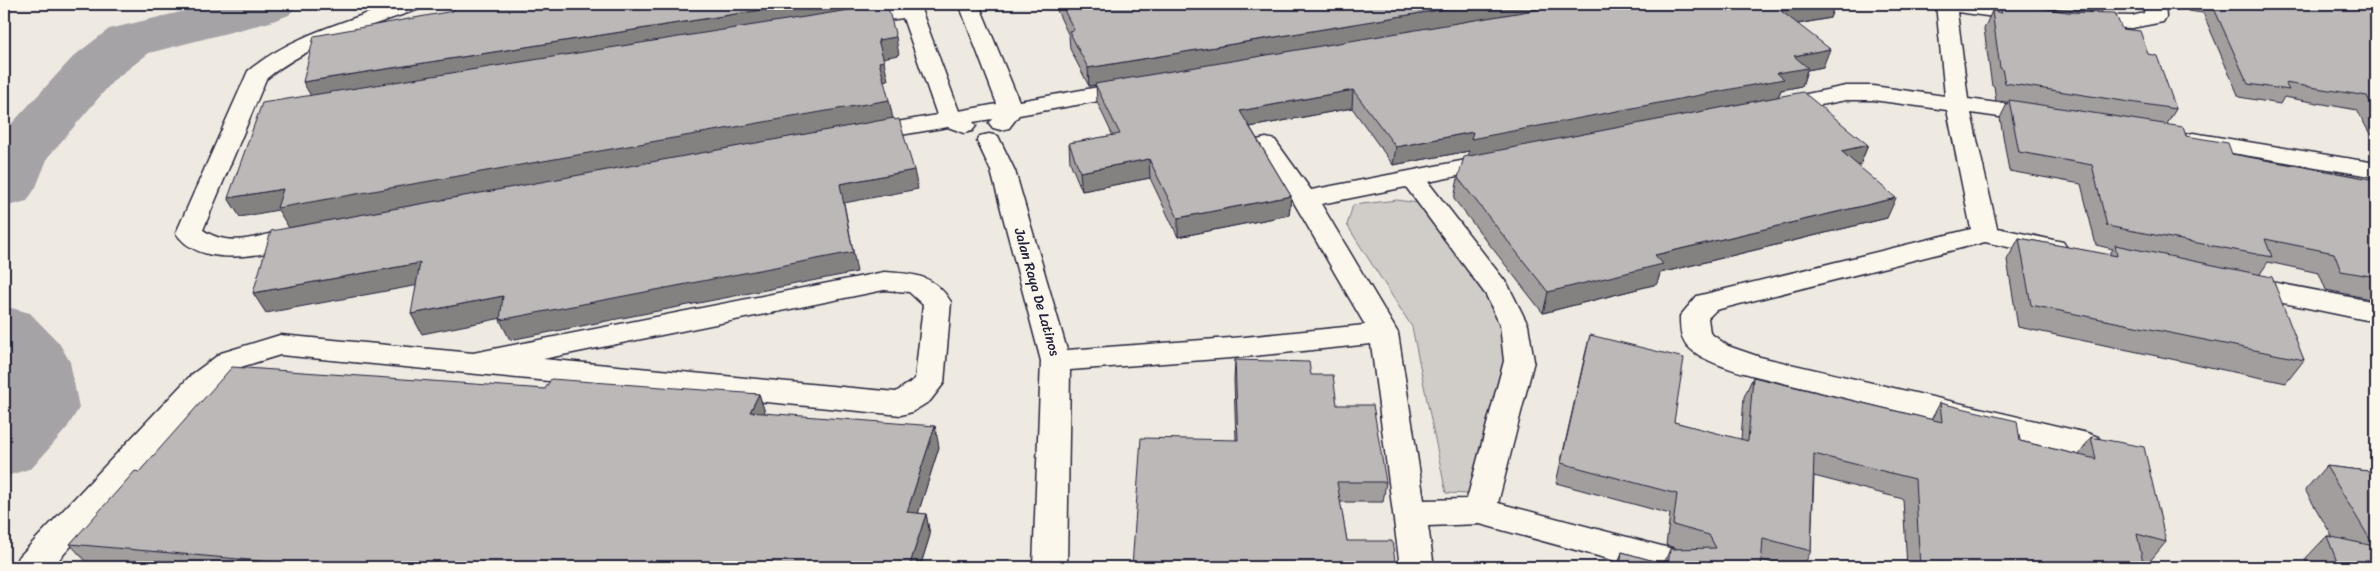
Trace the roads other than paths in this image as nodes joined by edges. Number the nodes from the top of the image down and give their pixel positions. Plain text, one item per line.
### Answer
1 (415, 4) edge
2 (969, 4) edge
3 (1946, 4) edge
4 (2155, 4) edge
5 (910, 7) edge
6 (833, 22) edge
7 (1158, 84) edge
8 (1958, 103) junction
9 (1011, 108) junction
10 (1750, 112) edge
11 (267, 114) edge
12 (950, 118) junction
13 (237, 119) junction
14 (2065, 120) edge
15 (2172, 137) edge
16 (842, 138) edge
17 (989, 141) junction
18 (1266, 145) dead end
19 (1518, 157) edge
20 (2376, 170) edge
21 (1412, 178) junction
22 (1305, 199) junction
23 (330, 231) edge
24 (1985, 234) junction
25 (2083, 254) edge
26 (2220, 281) edge
27 (2376, 312) edge
28 (1384, 333) junction
29 (1056, 361) junction
30 (469, 364) junction
31 (2088, 445) dead end
32 (1480, 511) junction
33 (1409, 514) junction
34 (31, 567) edge
35 (1050, 567) edge
36 (1416, 567) edge
37 (1688, 567) edge

1 - 13 street
2 - 9 street
3 - 4 street
3 - 8 street
5 - 6 street
5 - 12 street
7 - 9 street
8 - 10 street
8 - 14 street
8 - 24 street
9 - 12 street
9 - 17 street
11 - 13 street
12 - 16 street
12 - 17 street
13 - 23 street
15 - 20 street
17 - 29 street, Jalan Raya De Latinos
18 - 22 street
19 - 21 street
21 - 22 street
21 - 32 street
22 - 28 street
24 - 25 street
24 - 31 street
26 - 27 street
28 - 29 street
28 - 33 street
29 - 35 street, Jalan Raya De Latinos
30 - 30 street
30 - 34 street
32 - 33 street
32 - 37 street
33 - 36 street

